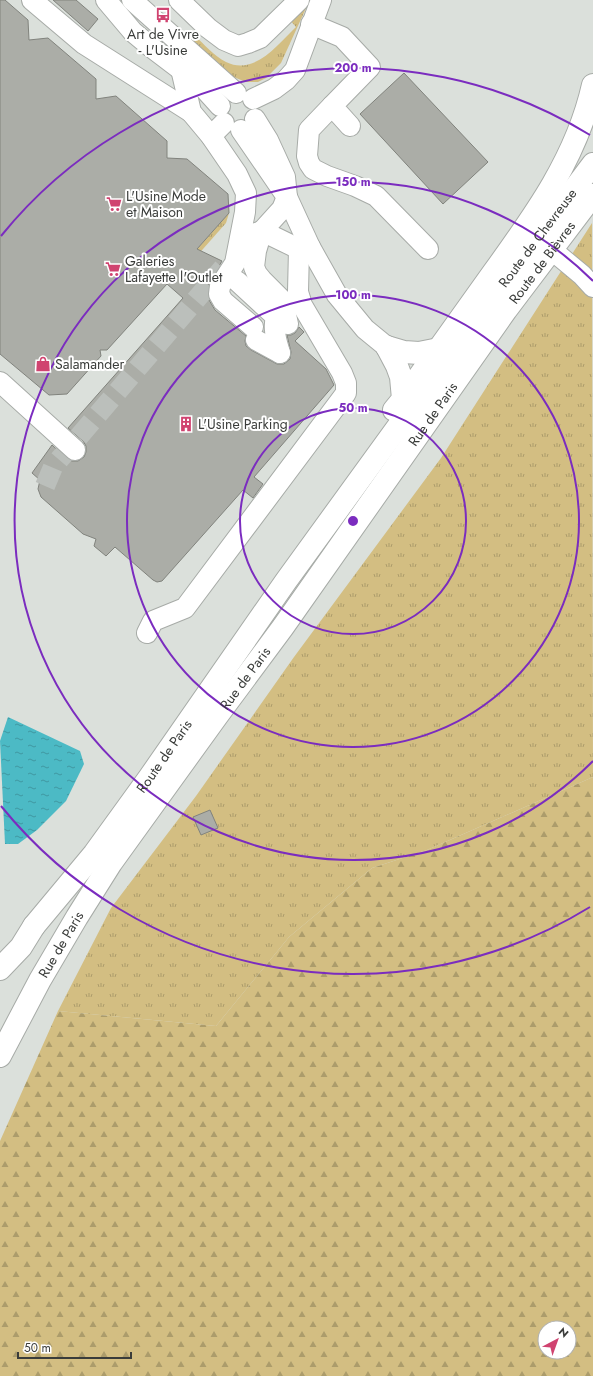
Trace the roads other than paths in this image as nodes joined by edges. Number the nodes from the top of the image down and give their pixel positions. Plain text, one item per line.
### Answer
1 (32, 0) edge
2 (106, 0) edge
3 (132, 0) edge
4 (179, 0) edge
5 (299, 0) edge
6 (321, 0) edge
7 (311, 24) junction
8 (181, 69) junction
9 (593, 85) edge
10 (244, 96) junction
11 (332, 106) junction
12 (191, 112) junction
13 (230, 123) junction
14 (350, 126) dead end
15 (593, 164) edge
16 (287, 197) junction
17 (592, 201) edge
18 (258, 233) junction
19 (305, 248) junction
20 (428, 248) dead end
21 (552, 250) junction
22 (237, 281) dead end
23 (593, 287) edge
24 (497, 291) joint
25 (506, 310) joint
26 (288, 324) dead end
27 (387, 347) junction
28 (439, 348) junction
29 (0, 382) edge
30 (403, 399) junction
31 (75, 450) dead end
32 (286, 581) junction
33 (147, 633) dead end
34 (34, 926) junction
35 (0, 958) edge
36 (0, 969) edge
37 (0, 1056) edge

1 - 12 street
2 - 8 street
3 - 10 street
4 - 5 street
6 - 7 street
7 - 10 street
7 - 11 street
8 - 12 street
8 - 13 street
9 - 28 main road
10 - 13 street
10 - 13 street
11 - 14 street
11 - 20 street
12 - 13 street
13 - 16 street
13 - 22 street
15 - 24 main road, Route de Chevreuse
16 - 18 street
16 - 19 street
17 - 21 main road, Route de Bièvres
18 - 19 street
18 - 26 street
19 - 27 street
19 - 33 street
21 - 23 street
21 - 25 main road, Route de Bièvres
24 - 32 main road, Rue de Paris
25 - 37 main road, Rue de Paris
27 - 28 main road
27 - 30 main road
28 - 30 main road
29 - 31 street
30 - 32 main road
32 - 34 main road, Route de Paris
34 - 35 street
34 - 36 main road, Route de Paris

